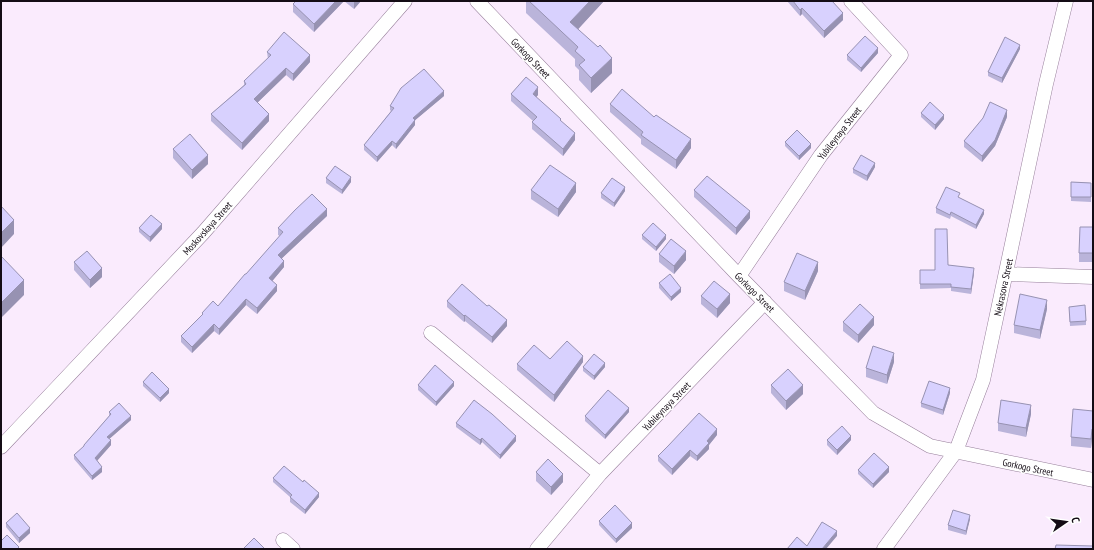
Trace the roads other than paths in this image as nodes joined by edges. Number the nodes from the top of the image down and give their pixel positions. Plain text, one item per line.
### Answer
1 (405, 1) edge
2 (477, 1) edge
3 (851, 1) edge
4 (1066, 1) edge
5 (1006, 274) junction
6 (739, 276) junction
7 (1093, 277) edge
8 (765, 302) junction
9 (431, 333) dead end
10 (1, 447) edge
11 (956, 451) junction
12 (600, 474) junction
13 (1093, 480) edge
14 (536, 549) edge
15 (884, 549) edge

1 - 10 street, Moskovskaya Street
2 - 6 street, Gorkogo Street
3 - 6 street, Yubileynaya Street
4 - 5 street, Nekrasova Street
5 - 7 street
5 - 11 street, Nekrasova Street
6 - 8 street, Gorkogo Street
8 - 11 street, Gorkogo Street
8 - 12 street, Yubileynaya Street
9 - 12 street
11 - 13 street, Gorkogo Street
11 - 15 street, Nekrasova Street
12 - 14 street, Yubileynaya Street

